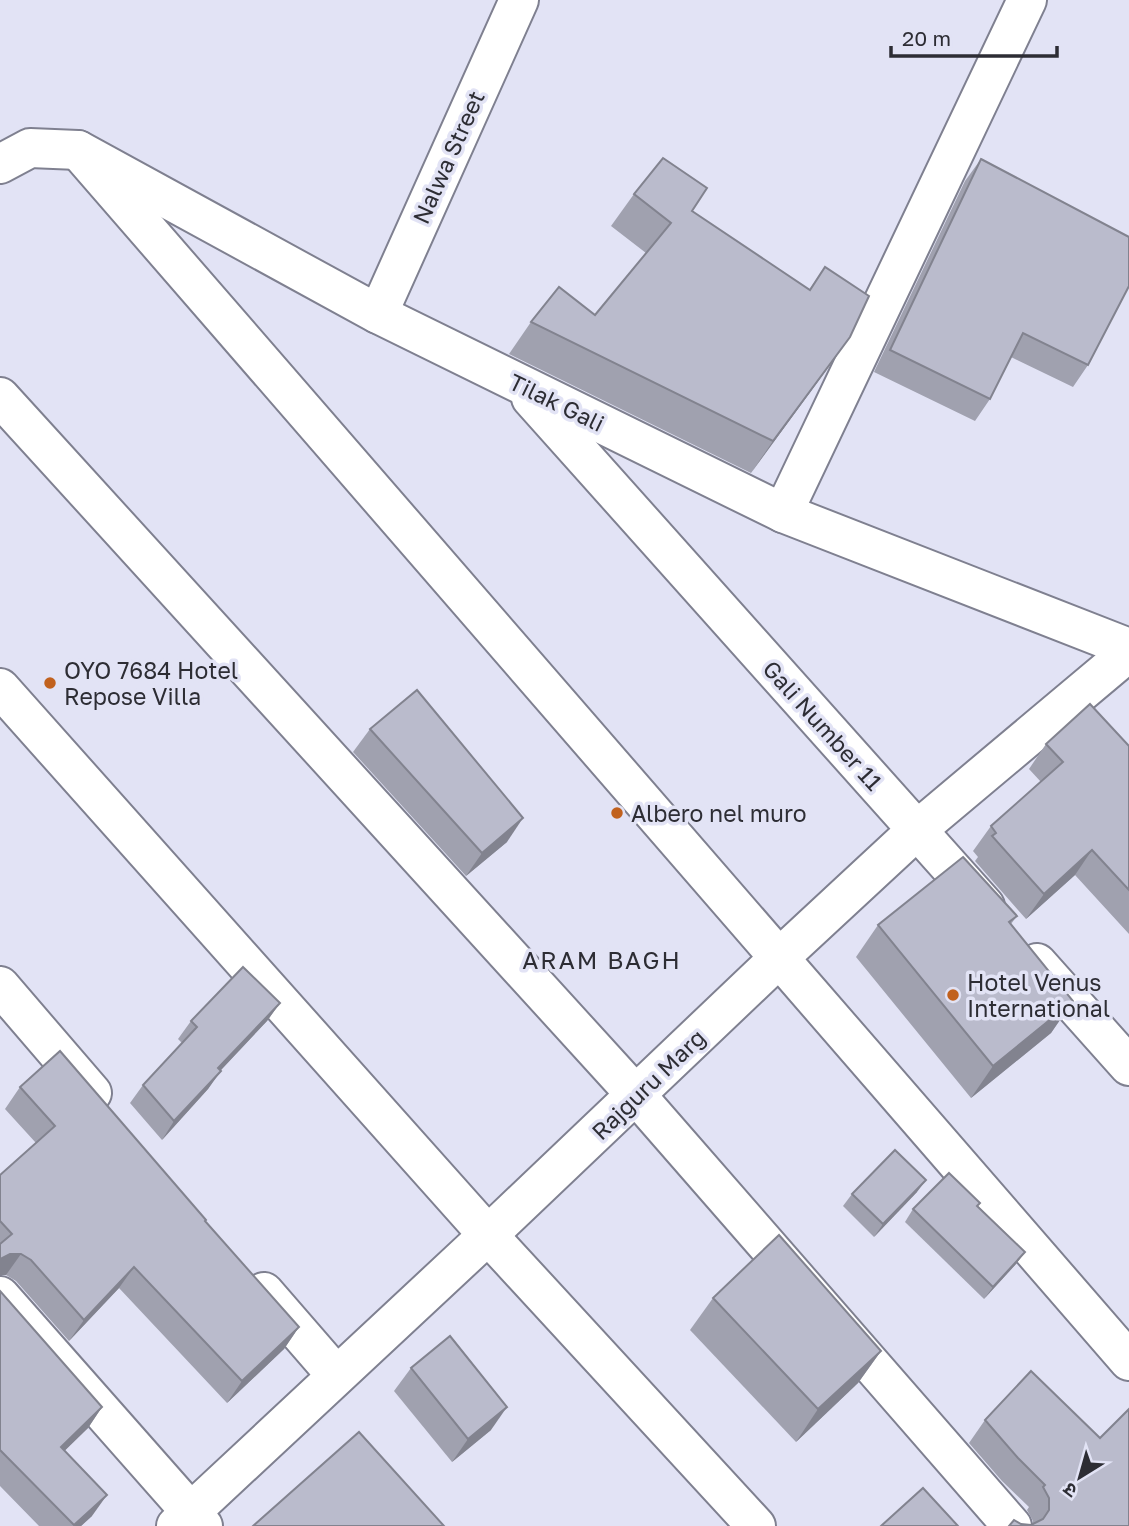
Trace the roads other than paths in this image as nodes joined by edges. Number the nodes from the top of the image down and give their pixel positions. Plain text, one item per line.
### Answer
1 (519, 0) edge
2 (1027, 0) edge
3 (78, 150) junction
4 (0, 164) edge
5 (378, 314) junction
6 (517, 383) junction
7 (0, 397) edge
8 (782, 513) junction
9 (1129, 650) edge
10 (0, 688) edge
11 (916, 830) junction
12 (779, 958) junction
13 (0, 986) edge
14 (1129, 1066) edge
15 (636, 1095) junction
16 (118, 1123) edge
17 (488, 1235) junction
18 (245, 1270) edge
19 (0, 1296) edge
20 (1129, 1361) edge
21 (336, 1375) junction
22 (190, 1521) edge
23 (756, 1526) edge
24 (1012, 1526) edge

1 - 5 street, Nalwa Street
2 - 8 street
3 - 4 street, Tilak Gali
3 - 5 street, Tilak Gali
3 - 12 street
5 - 6 street, Tilak Gali
6 - 8 street, Tilak Gali
6 - 11 street, Gali Number 11
7 - 15 street
8 - 9 street, Tilak Gali
9 - 11 street, Rajguru Marg
10 - 17 street
11 - 12 street, Rajguru Marg
11 - 14 street, Gali Number 11
12 - 15 street, Rajguru Marg
12 - 20 street
13 - 16 street
15 - 17 street, Rajguru Marg
15 - 24 street
17 - 21 street, Rajguru Marg
17 - 23 street
18 - 21 street
19 - 22 street
21 - 22 street, Rajguru Marg

